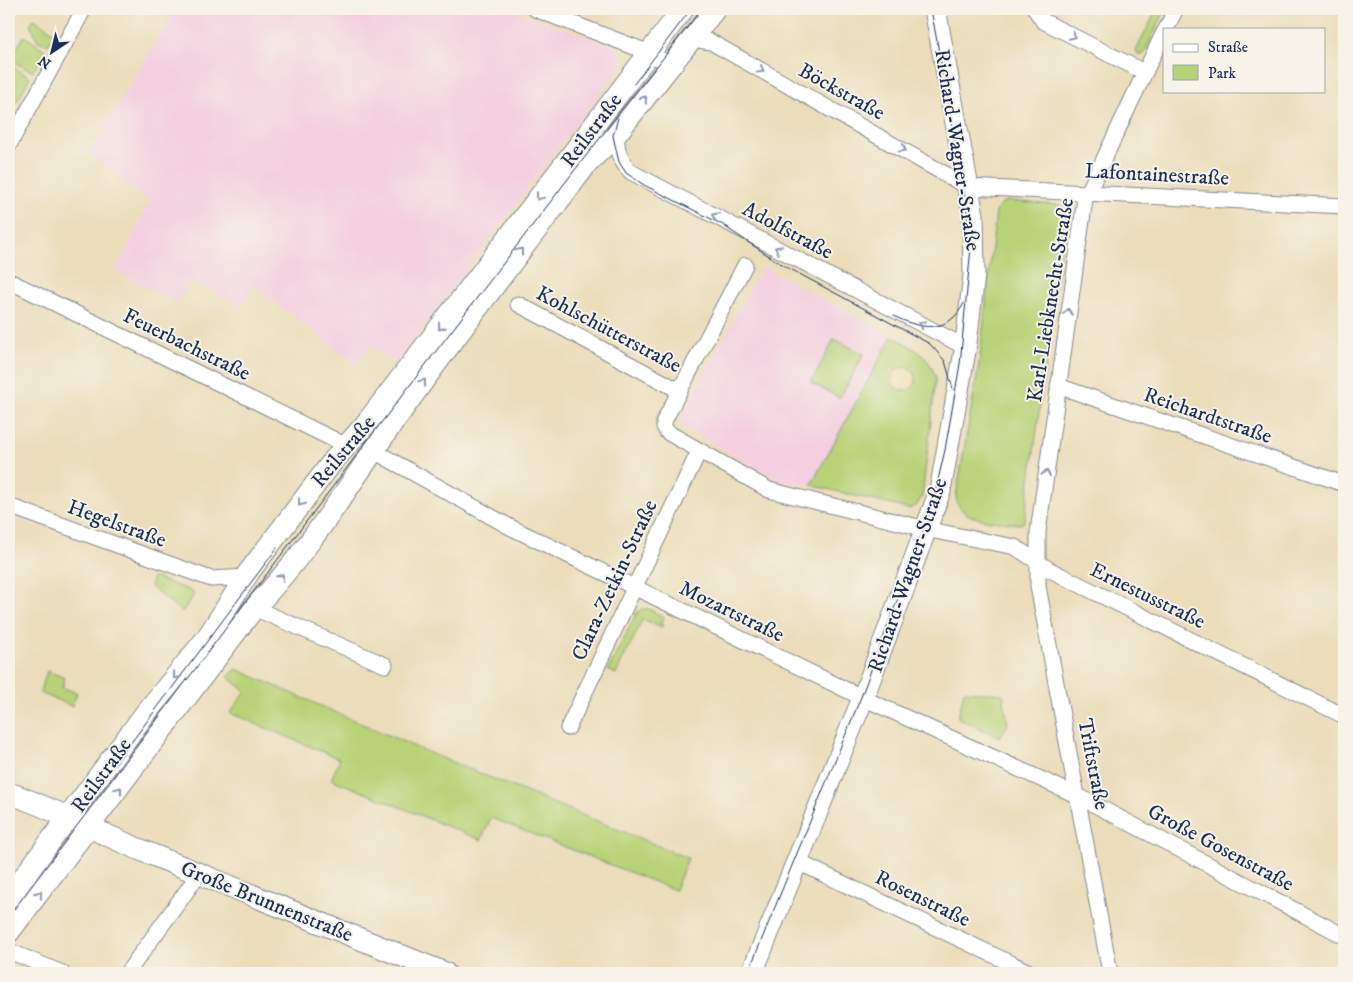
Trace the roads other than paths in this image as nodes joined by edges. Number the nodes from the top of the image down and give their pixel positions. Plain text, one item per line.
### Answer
1 (84, 9) edge
2 (535, 9) edge
3 (683, 9) edge
4 (715, 9) edge
5 (936, 9) edge
6 (1035, 9) edge
7 (1176, 9) edge
8 (1166, 28) edge
9 (1163, 34) edge
10 (692, 39) junction
11 (650, 53) junction
12 (671, 66) junction
13 (1144, 72) junction
14 (617, 132) junction
15 (9, 144) edge
16 (968, 187) junction
17 (1088, 192) junction
18 (1344, 206) edge
19 (745, 265) dead end
20 (9, 281) edge
21 (518, 304) dead end
22 (965, 347) junction
23 (1058, 386) junction
24 (680, 390) junction
25 (347, 446) junction
26 (374, 451) junction
27 (699, 451) junction
28 (1344, 484) edge
29 (9, 506) edge
30 (927, 530) junction
31 (1037, 562) junction
32 (246, 577) junction
33 (211, 579) junction
34 (635, 587) junction
35 (226, 606) junction
36 (254, 608) junction
37 (385, 665) dead end
38 (863, 698) junction
39 (1344, 716) edge
40 (568, 728) dead end
41 (9, 793) edge
42 (1078, 796) junction
43 (69, 817) junction
44 (89, 829) junction
45 (798, 862) junction
46 (199, 874) junction
47 (9, 897) edge
48 (9, 932) edge
49 (1344, 936) edge
50 (9, 951) edge
51 (62, 973) edge
52 (127, 973) edge
53 (445, 973) edge
54 (752, 973) edge
55 (1030, 973) edge
56 (1110, 973) edge

1 - 15 street
2 - 11 street
3 - 11 street, Reilstraße
4 - 10 street, Reilstraße
5 - 16 street, Richard-Wagner-Straße
6 -> 13 street
7 - 8 street, Karl-Liebknecht-Straße
9 - 13 street, Karl-Liebknecht-Straße
10 - 12 street, Reilstraße
10 -> 16 street, Böckstraße
11 - 12 street
11 -> 25 street, Reilstraße
14 -> 12 street, Reilstraße
13 - 17 street, Karl-Liebknecht-Straße
22 -> 14 street, Adolfstraße
26 -> 14 street, Reilstraße
16 - 17 street, Lafontainestraße
16 - 22 street, Richard-Wagner-Straße
17 - 18 street, Lafontainestraße
23 -> 17 street, Karl-Liebknecht-Straße
19 - 24 street
20 - 25 street, Feuerbachstraße
21 - 24 street, Kohlschütterstraße
22 - 30 street, Richard-Wagner-Straße
23 - 28 street, Reichardtstraße
31 -> 23 street, Karl-Liebknecht-Straße
24 - 27 street, Ernestusstraße
25 -> 32 street, Reilstraße
26 - 34 street, Mozartstraße
36 -> 26 street, Reilstraße
27 - 30 street, Ernestusstraße
27 - 34 street, Clara-Zetkin-Straße
29 - 33 street, Hegelstraße
30 - 31 street, Ernestusstraße
30 - 38 street, Richard-Wagner-Straße
31 - 39 street, Ernestusstraße
31 - 42 street, Triftstraße
32 - 33 street, Hegelstraße
32 - 35 street, Reilstraße
33 - 35 street
34 - 38 street, Mozartstraße
34 - 40 street, Clara-Zetkin-Straße
35 -> 43 street, Reilstraße
36 - 37 street
44 -> 36 street, Reilstraße
38 - 42 street, Mozartstraße
38 - 45 street, Richard-Wagner-Straße
41 - 43 street, Große Brunnenstraße
42 - 49 street, Große Gosenstraße
42 - 56 street, Triftstraße
43 - 44 street, Große Brunnenstraße
43 - 47 street, Reilstraße
44 - 46 street, Große Brunnenstraße
48 -> 44 street, Reilstraße
45 - 54 street, Richard-Wagner-Straße
45 - 55 street, Rosenstraße
46 - 52 street
46 - 53 street, Große Brunnenstraße
50 - 51 street

